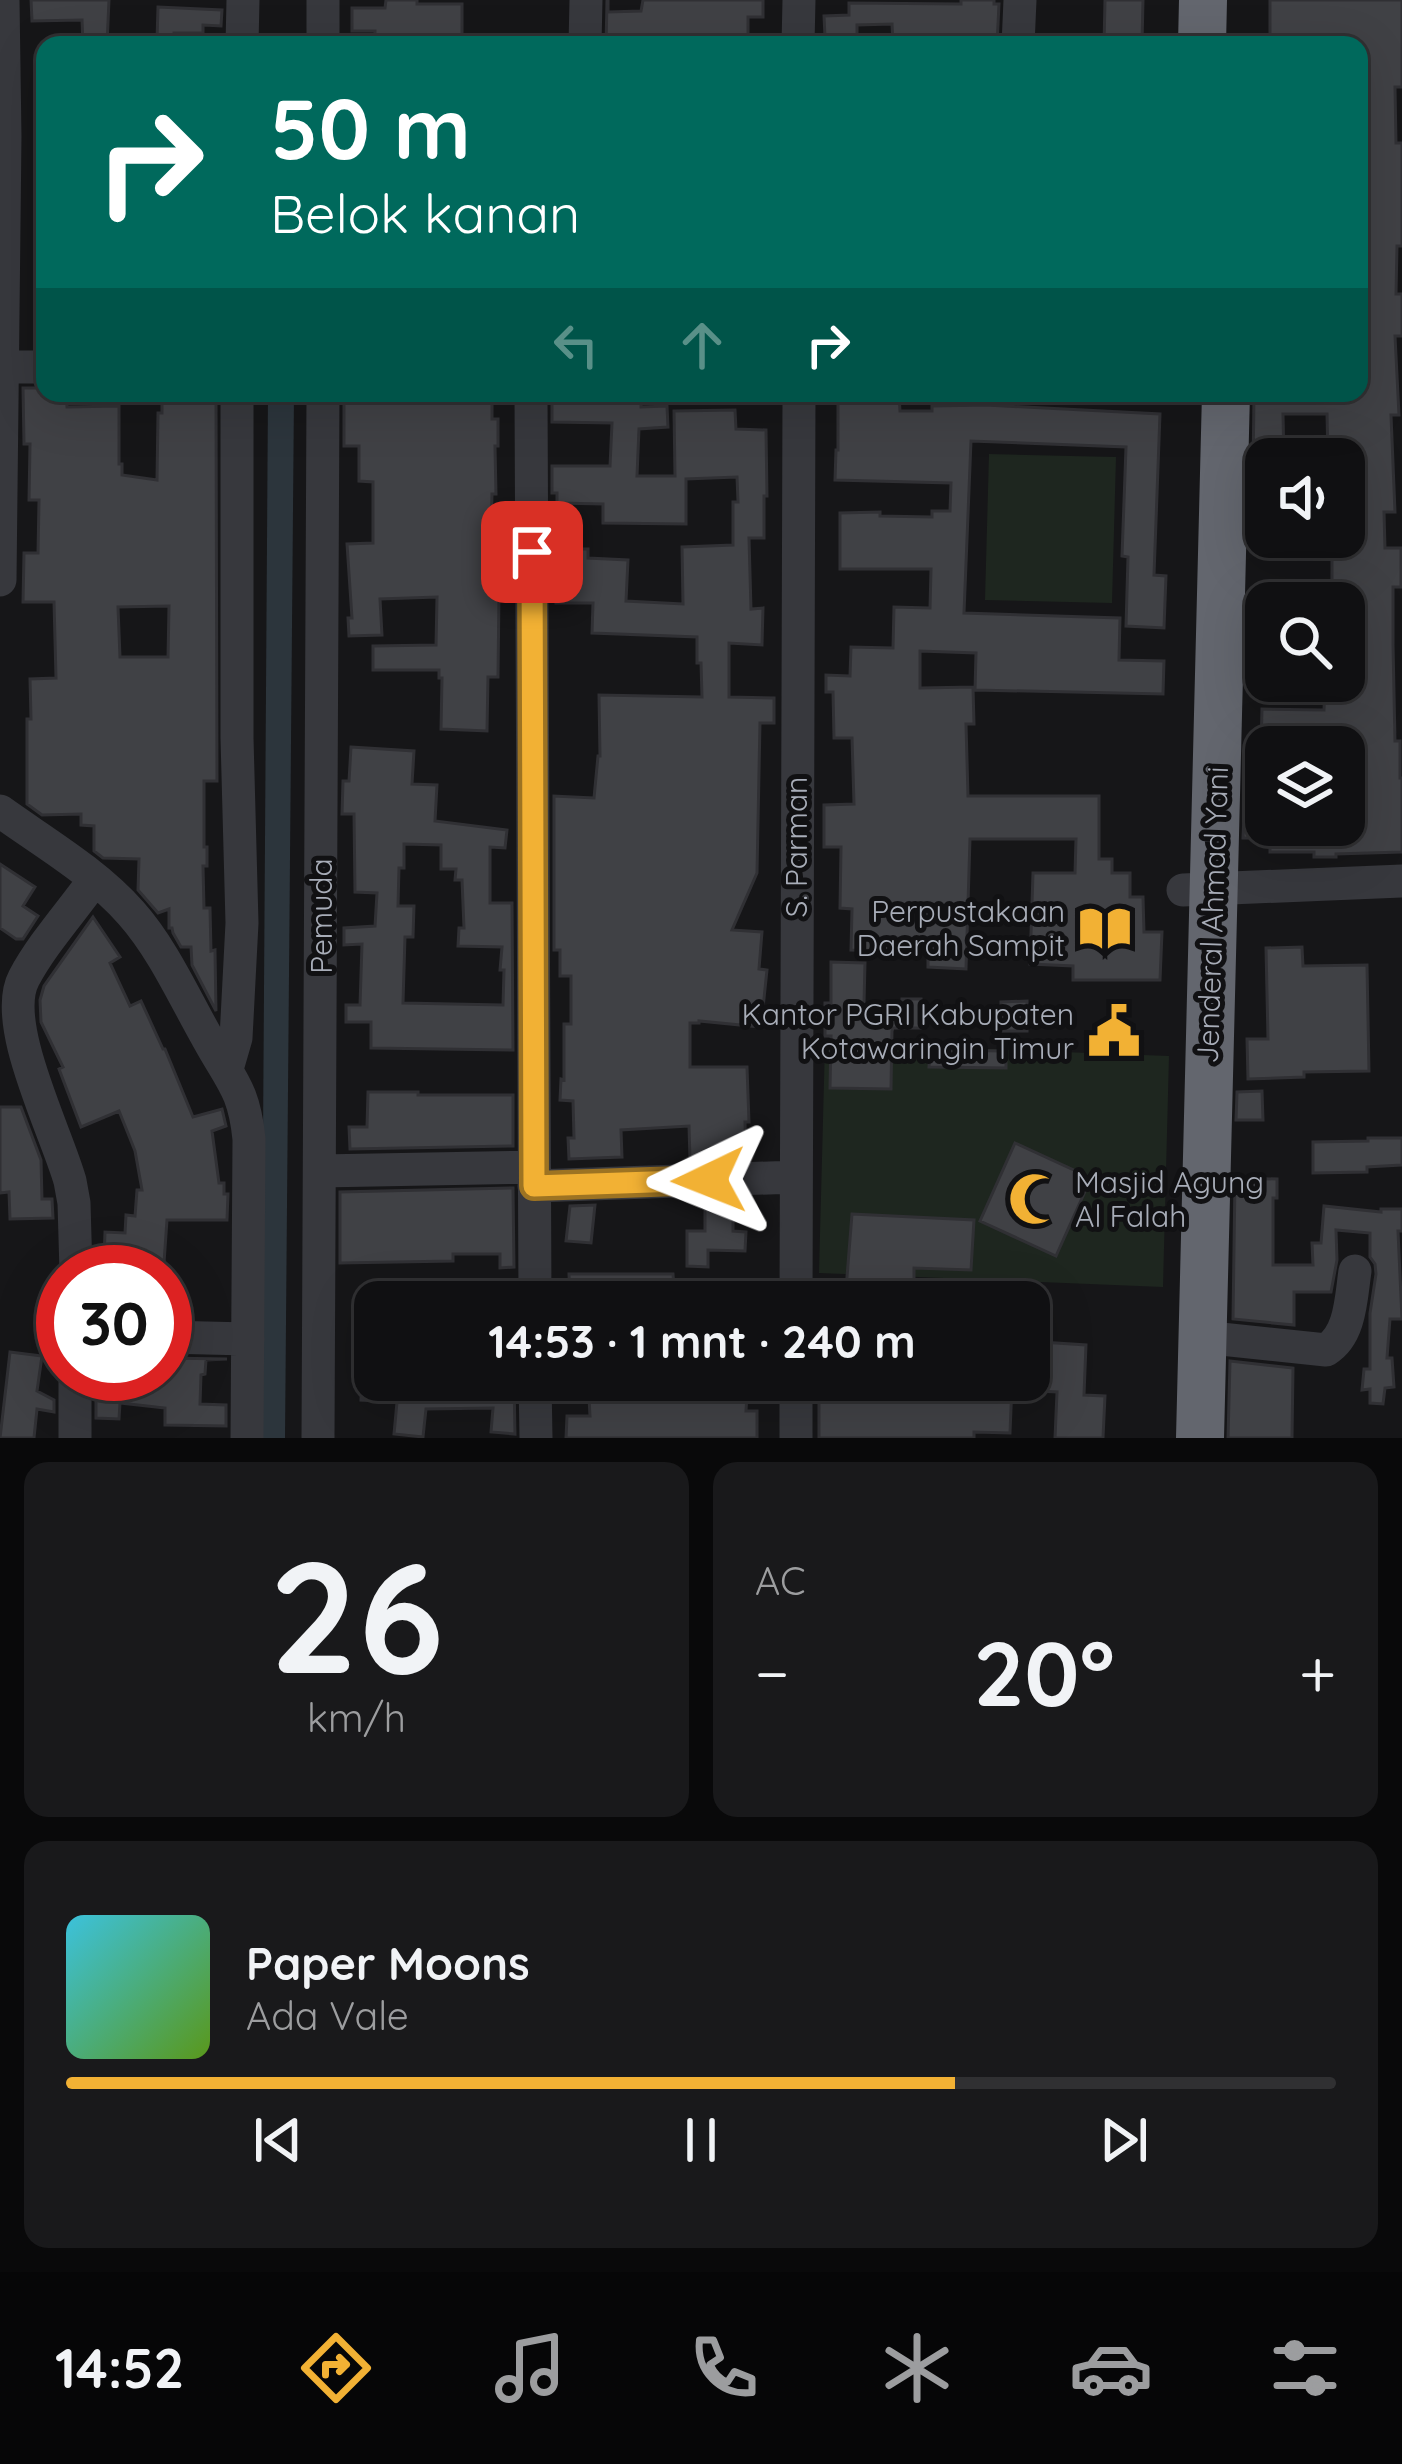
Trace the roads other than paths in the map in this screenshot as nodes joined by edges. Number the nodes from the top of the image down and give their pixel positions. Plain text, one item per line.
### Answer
1 (3, 0) edge
2 (243, 0) edge
3 (323, 0) edge
4 (586, 0) edge
5 (799, 0) edge
6 (1020, 0) edge
7 (1203, 0) edge
8 (1234, 0) edge
9 (242, 36) edge
10 (323, 36) edge
11 (585, 36) edge
12 (799, 36) edge
13 (1018, 36) edge
14 (1202, 36) edge
15 (1233, 36) edge
16 (2, 367) edge
17 (36, 367) edge
18 (238, 402) edge
19 (323, 402) edge
20 (531, 402) edge
21 (799, 402) edge
22 (1195, 402) edge
23 (1225, 402) edge
24 (0, 580) edge
25 (0, 811) edge
26 (94, 880) junction
27 (1402, 881) edge
28 (1198, 890) junction
29 (227, 1069) junction
30 (320, 1171) junction
31 (534, 1176) junction
32 (796, 1177) junction
33 (75, 1245) edge
34 (1354, 1270) dead end
35 (535, 1281) edge
36 (796, 1281) edge
37 (1202, 1337) junction
38 (192, 1338) edge
39 (248, 1340) junction
40 (76, 1401) edge
41 (536, 1401) edge
42 (796, 1401) edge
43 (75, 1438) edge
44 (247, 1438) edge
45 (317, 1438) edge
46 (536, 1438) edge
47 (796, 1438) edge
48 (1169, 1438) edge
49 (1200, 1438) edge

1 - 16 street
2 - 9 street
3 - 10 street
4 - 11 street
5 - 12 street
6 - 13 street
7 - 14 highway
8 - 15 highway
16 - 17 street
16 - 24 street
18 - 29 street
19 - 30 street, Pemuda
20 - 31 street
21 - 32 street, S. Parman
22 - 28 highway, Jenderal Ahmad Yani
23 - 28 highway, Jenderal Ahmad Yani
25 - 26 street
26 - 29 street
26 - 33 street
27 - 28 street
28 - 37 highway, Jenderal Ahmad Yani
28 - 48 highway, Jenderal Ahmad Yani
29 - 39 street
30 - 31 street
30 - 45 street, Pemuda
31 - 32 street
31 - 35 street
32 - 36 street, S. Parman
34 - 37 street
37 - 49 highway, Jenderal Ahmad Yani
38 - 39 street
39 - 44 street
40 - 43 street
41 - 46 street
42 - 47 street

